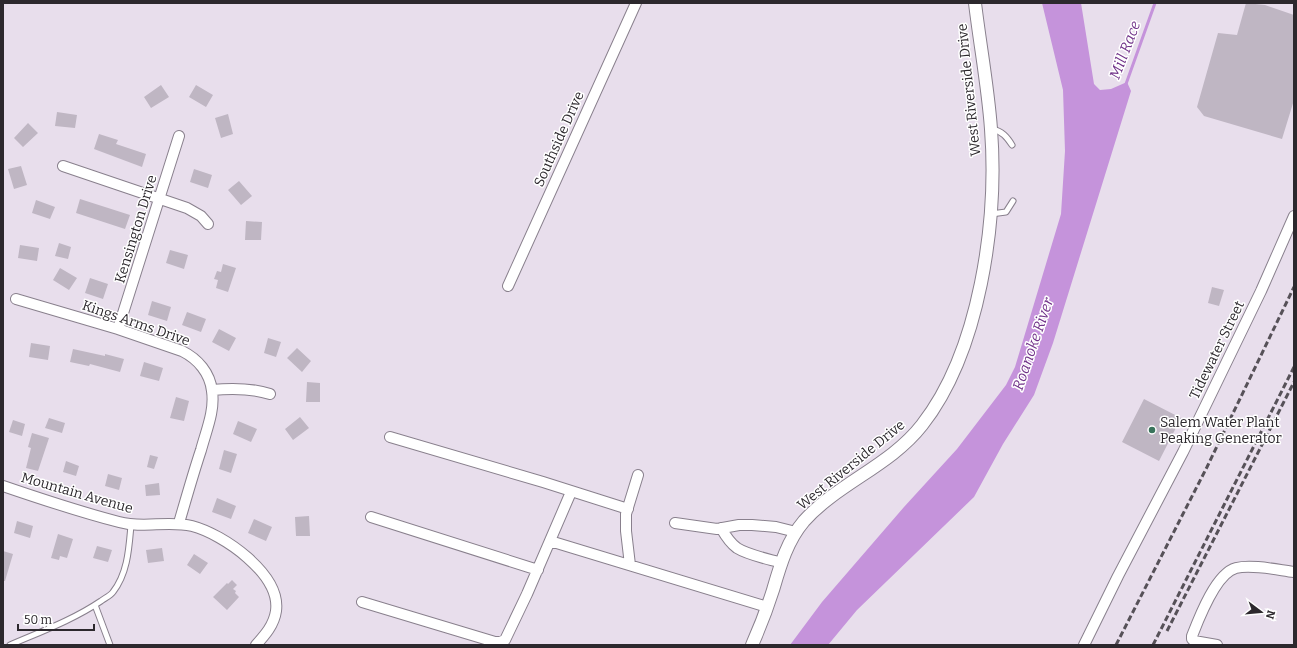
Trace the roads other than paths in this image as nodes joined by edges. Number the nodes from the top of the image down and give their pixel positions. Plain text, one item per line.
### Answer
1 (636, 3) edge
2 (975, 3) edge
3 (991, 129) junction
4 (179, 136) dead end
5 (1012, 145) dead end
6 (63, 166) dead end
7 (160, 199) junction
8 (1013, 201) dead end
9 (990, 214) junction
10 (1294, 216) edge
11 (208, 224) dead end
12 (508, 286) dead end
13 (16, 299) dead end
14 (118, 330) junction
15 (212, 390) junction
16 (270, 394) dead end
17 (390, 437) dead end
18 (638, 475) dead end
19 (3, 486) edge
20 (571, 492) junction
21 (628, 510) junction
22 (371, 517) dead end
23 (179, 523) junction
24 (675, 523) dead end
25 (131, 524) junction
26 (721, 528) junction
27 (796, 532) junction
28 (550, 541) junction
29 (782, 563) junction
30 (630, 565) junction
31 (538, 570) junction
32 (1294, 572) edge
33 (362, 602) dead end
34 (95, 605) junction
35 (767, 607) junction
36 (10, 645) edge
37 (110, 645) edge
38 (256, 645) edge
39 (752, 645) edge
40 (1084, 645) edge
41 (1217, 645) edge

1 - 12 street, Southside Drive
2 - 3 street, West Riverside Drive
3 - 5 lane
3 - 9 street, West Riverside Drive
4 - 7 street, Kensington Drive
6 - 7 street
7 - 11 street
7 - 14 street, Kensington Drive
8 - 9 lane
9 - 27 street, West Riverside Drive
10 - 40 street, Tidewater Street
13 - 14 street, Kings Arms Drive
14 - 15 street, Kings Arms Drive
15 - 16 street
15 - 23 street, Kings Arms Drive
17 - 20 street
18 - 21 street
19 - 25 street, Mountain Avenue
20 - 21 street
20 - 28 street
21 - 30 street
22 - 31 street
23 - 25 street, Mountain Avenue
23 - 38 street, Mountain Avenue
24 - 26 street
25 - 34 lane
26 - 27 street
26 - 29 street
27 - 29 street, West Riverside Drive
28 - 30 street
28 - 31 street
29 - 35 street, West Riverside Drive
30 - 35 street
31 - 33 street
32 - 41 street
34 - 36 lane
34 - 37 lane
35 - 39 street, West Riverside Drive

